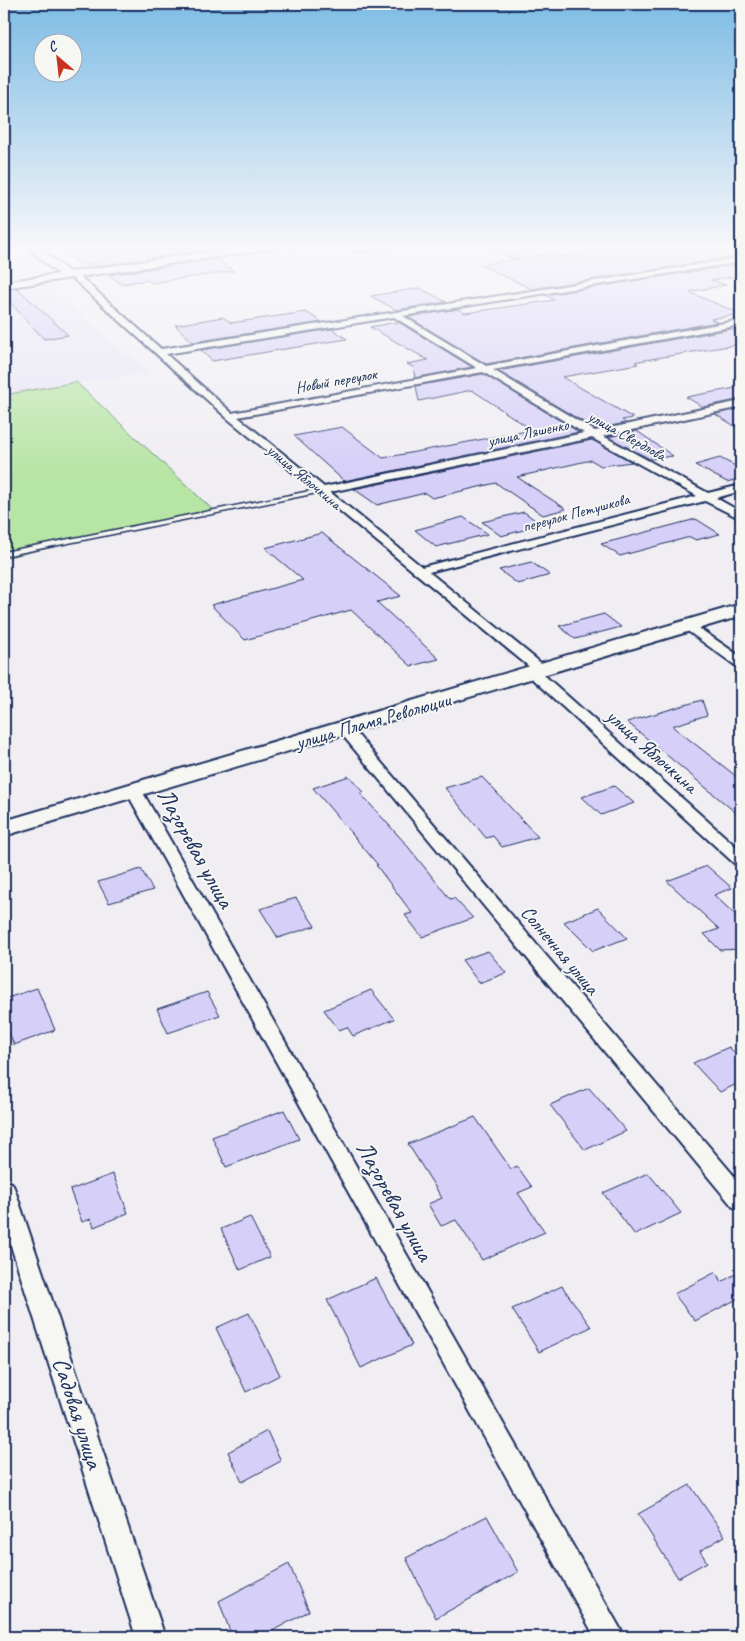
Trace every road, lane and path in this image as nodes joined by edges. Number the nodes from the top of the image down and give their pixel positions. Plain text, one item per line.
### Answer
1 (126, 323) edge
2 (354, 323) edge
3 (408, 323) edge
4 (738, 323) edge
5 (160, 352) junction
6 (484, 369) junction
7 (741, 404) edge
8 (230, 416) junction
9 (594, 435) junction
10 (741, 488) edge
11 (320, 491) junction
12 (704, 496) junction
13 (741, 516) edge
14 (4, 554) edge
15 (419, 571) junction
16 (741, 610) edge
17 (690, 626) junction
18 (741, 663) edge
19 (538, 672) junction
20 (345, 729) junction
21 (134, 791) junction
22 (4, 829) edge
23 (741, 860) edge
24 (4, 1190) edge
25 (741, 1200) edge
26 (151, 1637) edge
27 (611, 1637) edge

1 - 5 street, улица Яблочкина
2 - 5 street
3 - 6 street, улица Свердлова
4 - 6 street, Новый переулок
5 - 8 street, улица Яблочкина
6 - 8 street, Новый переулок
6 - 9 street, улица Свердлова
7 - 9 street, улица Ляшенко
8 - 11 street, улица Яблочкина
9 - 11 street, улица Ляшенко
9 - 12 street, улица Свердлова
10 - 12 street, переулок Петушкова
11 - 14 lane
11 - 15 street, улица Яблочкина
12 - 13 street, улица Свердлова
12 - 15 street, переулок Петушкова
15 - 19 street, улица Яблочкина
16 - 17 street, улица Пламя Революции
17 - 18 street
17 - 19 street, улица Пламя Революции
19 - 20 street, улица Пламя Революции
19 - 23 street, улица Яблочкина
20 - 21 street, улица Пламя Революции
20 - 25 street, Солнечная улица
21 - 22 street, улица Пламя Революции
21 - 27 street, Лазоревая улица
24 - 26 street, Садовая улица

